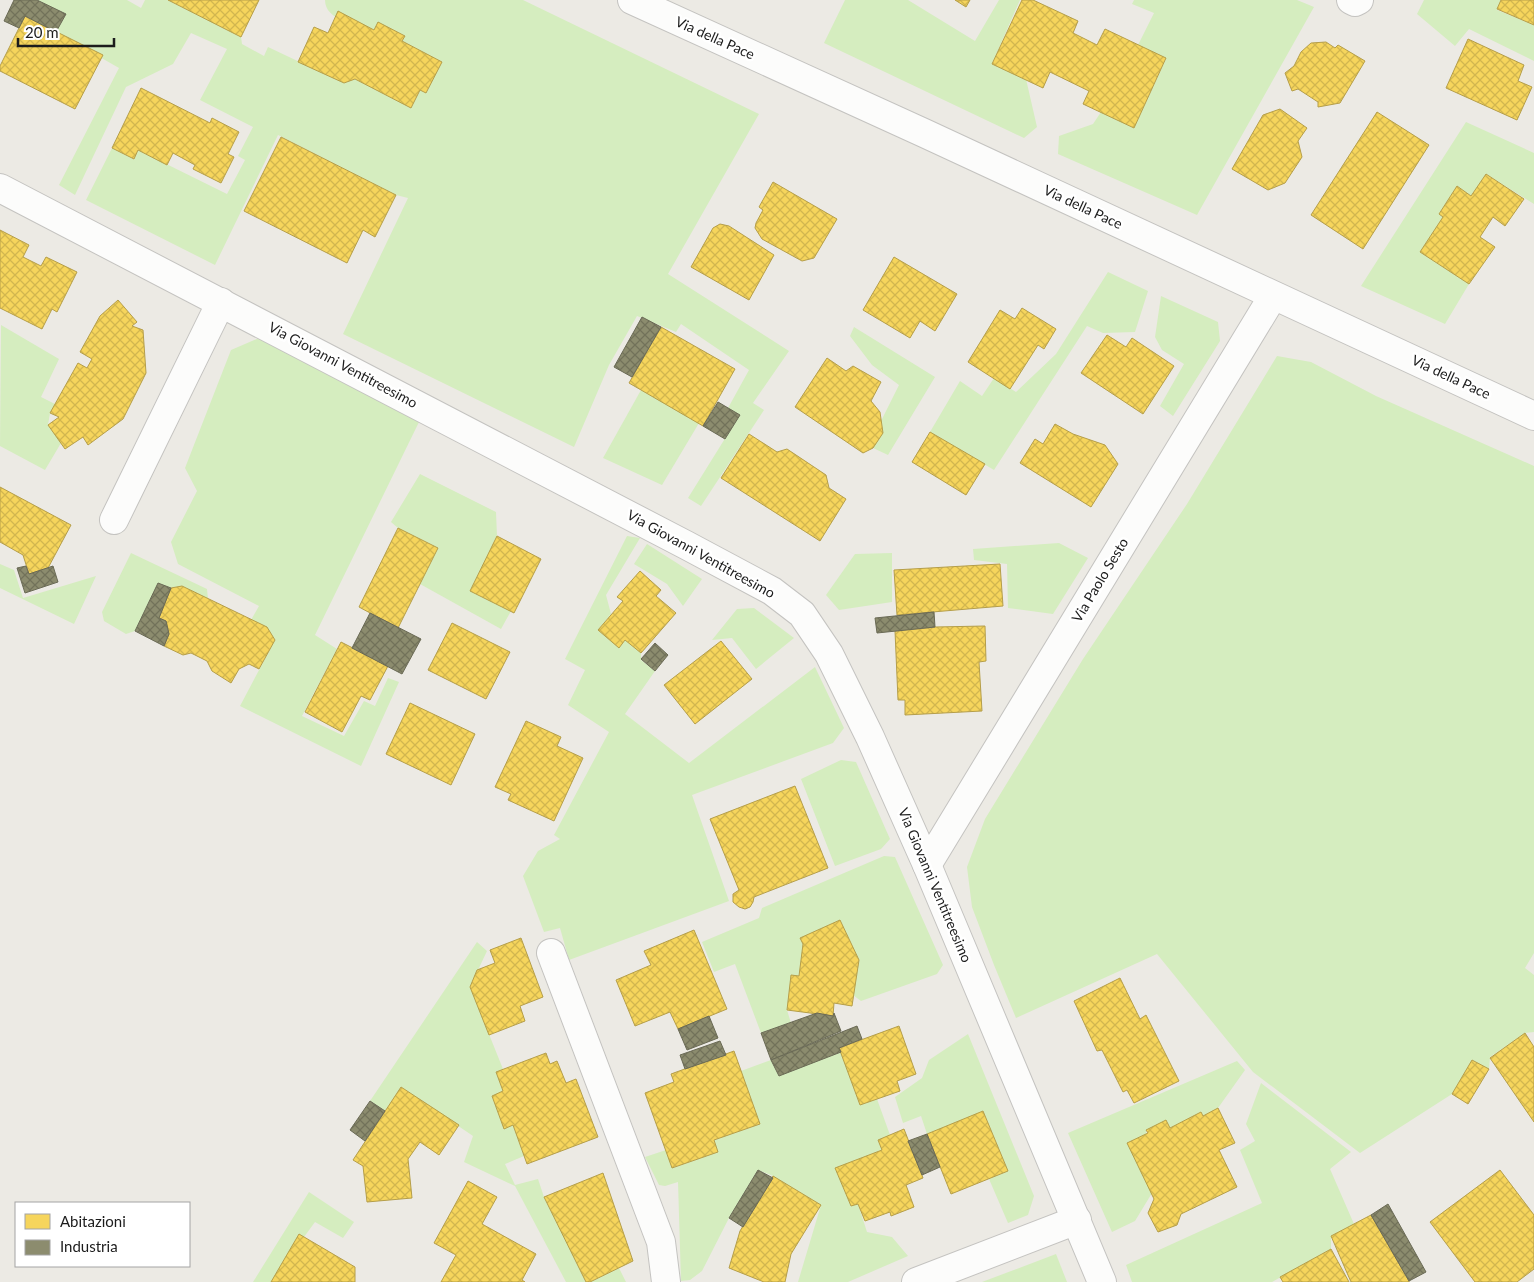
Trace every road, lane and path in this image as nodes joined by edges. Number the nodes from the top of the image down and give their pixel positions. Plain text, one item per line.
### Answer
1 (632, 0) edge
2 (1351, 0) edge
3 (1359, 0) edge
4 (0, 188) edge
5 (1273, 296) junction
6 (221, 302) junction
7 (1534, 416) edge
8 (114, 520) dead end
9 (927, 865) junction
10 (551, 953) dead end
11 (1077, 1220) junction
12 (666, 1282) edge
13 (916, 1282) edge
14 (1102, 1282) edge

1 - 5 street, Via della Pace
2 - 3 street
4 - 6 street, Via Giovanni Ventitreesimo
5 - 7 street, Via della Pace
5 - 9 street, Via Paolo Sesto
6 - 8 street
6 - 9 street, Via Giovanni Ventitreesimo
9 - 11 street, Via Giovanni Ventitreesimo
10 - 12 street
11 - 13 street
11 - 14 street, Via Giovanni Ventitreesimo

